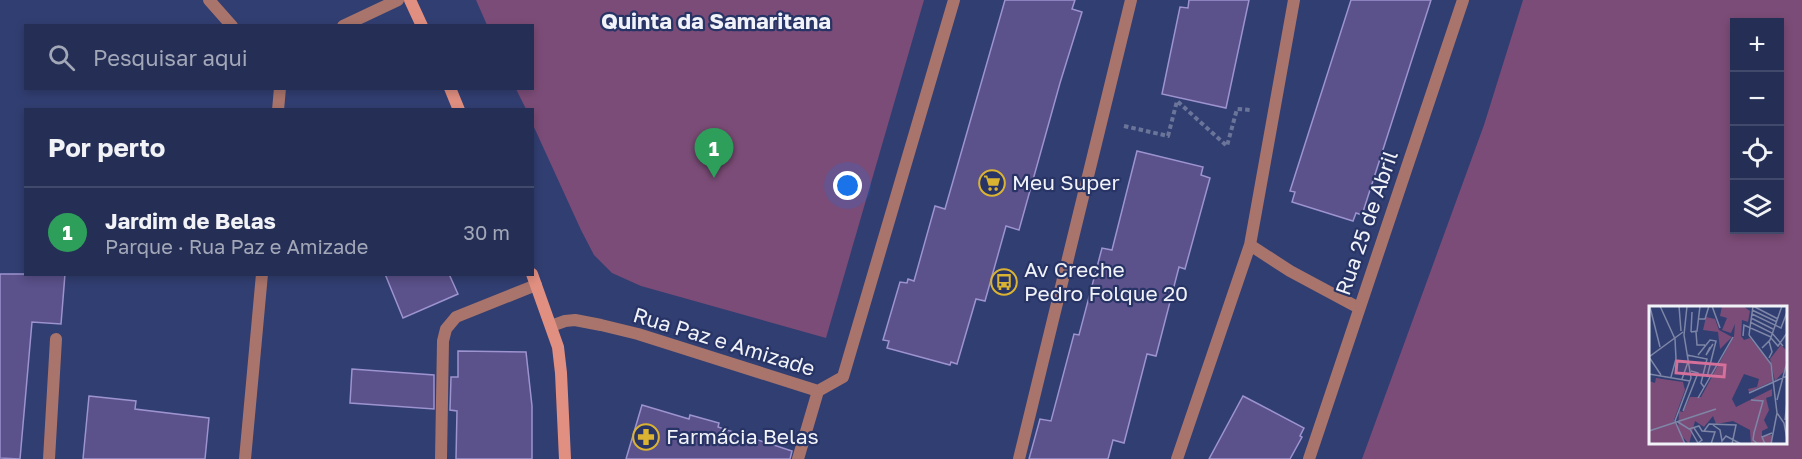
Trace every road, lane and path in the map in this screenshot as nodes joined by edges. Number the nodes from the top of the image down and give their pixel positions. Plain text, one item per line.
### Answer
1 (209, 0) edge
2 (398, 0) edge
3 (410, 0) edge
4 (954, 0) edge
5 (1131, 0) edge
6 (1294, 0) edge
7 (1463, 0) edge
8 (230, 24) edge
9 (348, 24) edge
10 (421, 24) edge
11 (280, 90) edge
12 (451, 90) edge
13 (278, 108) edge
14 (458, 108) edge
15 (1273, 111) junction
16 (1101, 121) junction
17 (1250, 244) junction
18 (262, 276) edge
19 (534, 280) edge
20 (1359, 308) junction
21 (551, 327) junction
22 (56, 339) dead end
23 (818, 392) junction
24 (49, 459) edge
25 (245, 459) edge
26 (441, 459) edge
27 (565, 459) edge
28 (798, 459) edge
29 (1018, 459) edge
30 (1177, 459) edge
31 (1310, 459) edge

1 - 8 street
2 - 9 street
3 - 10 main road
4 - 23 street
5 - 16 street
6 - 15 street
7 - 20 street, Rua 25 de Abril
11 - 13 street
12 - 14 main road
15 - 16 path
15 - 17 street
16 - 29 street
17 - 20 street
17 - 30 street
18 - 25 street
19 - 21 main road
19 - 26 street
20 - 31 street, Rua 25 de Abril
21 - 23 street, Rua Paz e Amizade
21 - 27 main road
22 - 24 street
23 - 28 street, Rua Paz e Amizade

